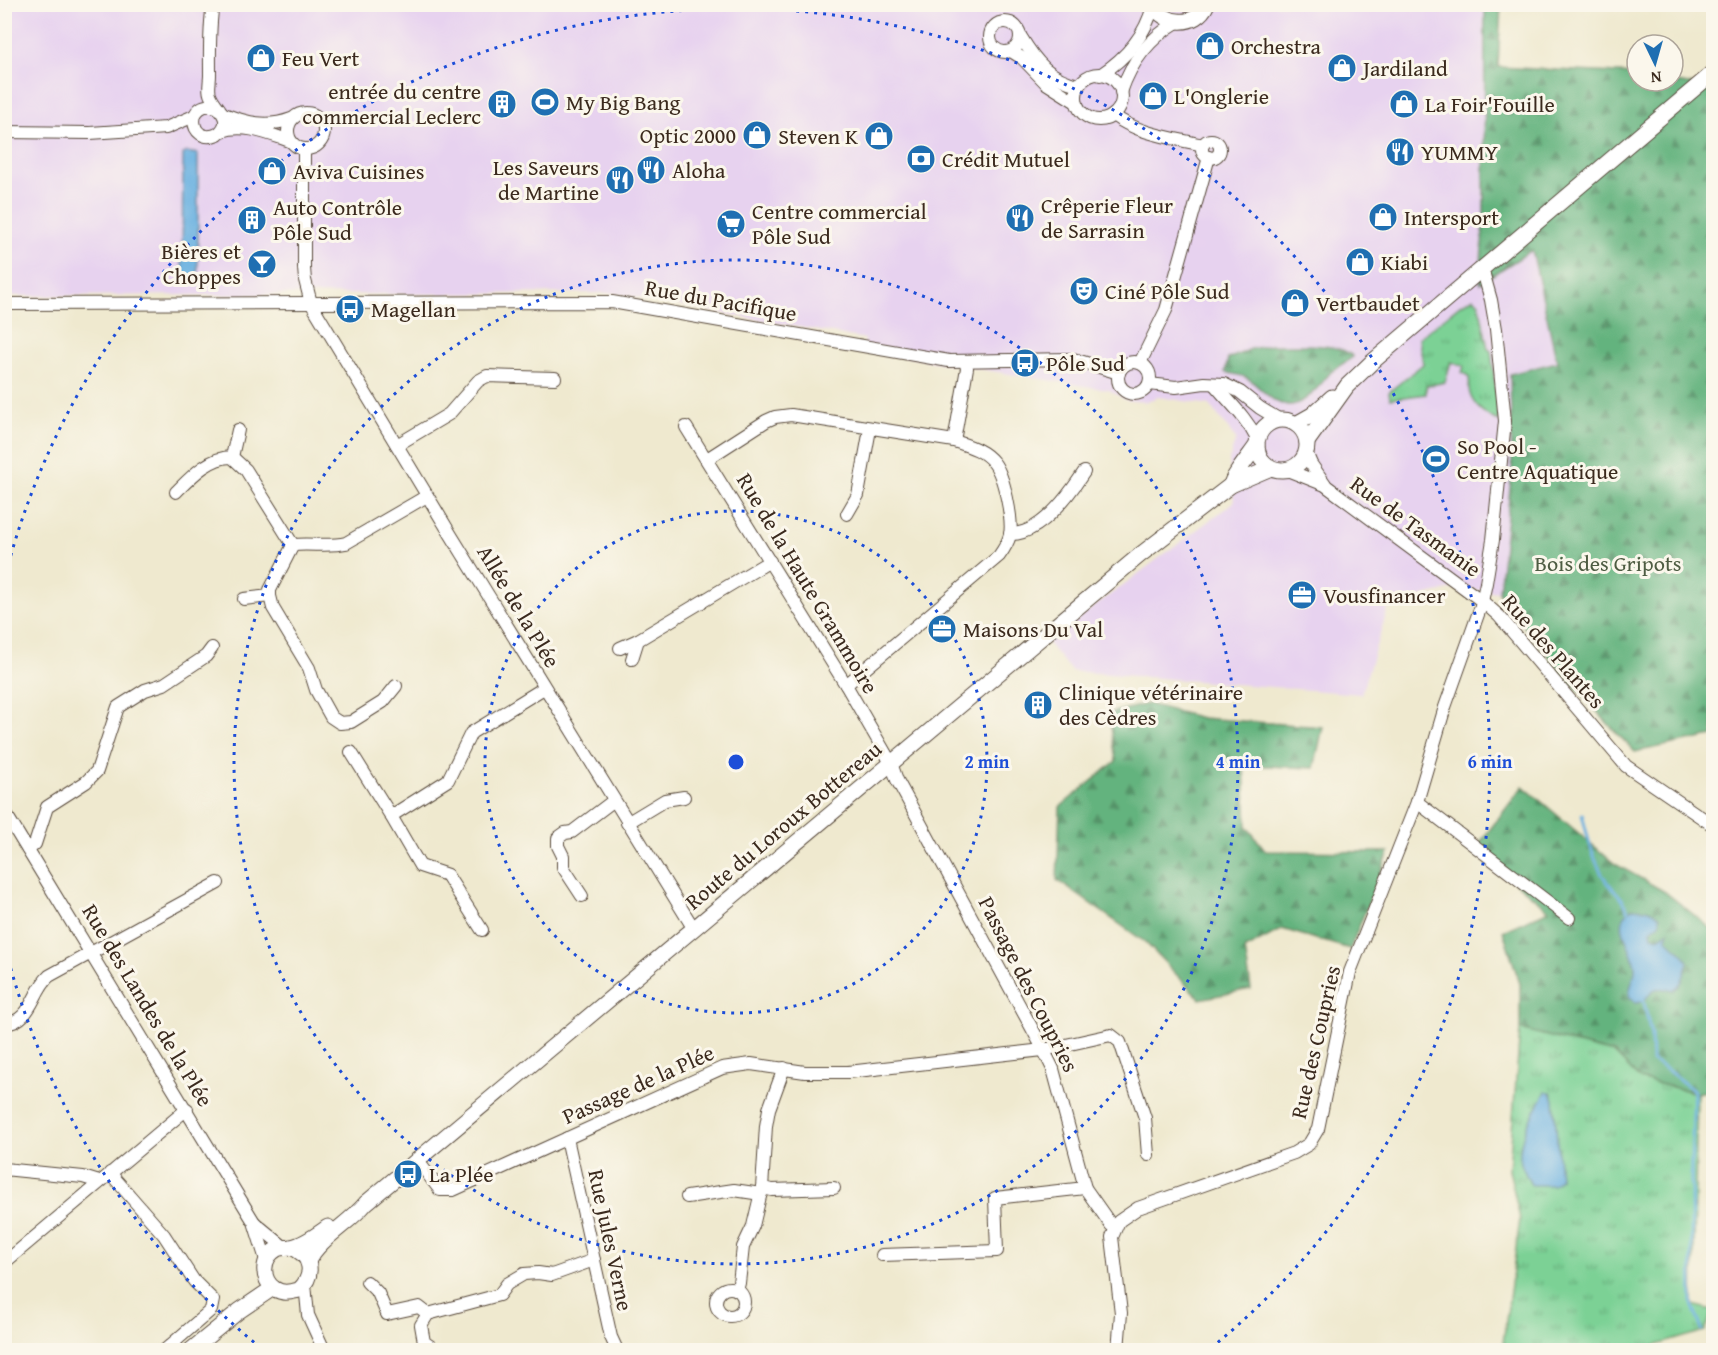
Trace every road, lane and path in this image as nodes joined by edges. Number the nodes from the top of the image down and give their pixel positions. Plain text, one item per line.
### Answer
1 (205, 4) edge
2 (213, 4) edge
3 (1207, 4) edge
4 (1153, 5) edge
5 (1177, 22) junction
6 (210, 24) junction
7 (1021, 37) junction
8 (1011, 51) junction
9 (1713, 72) edge
10 (1100, 75) junction
11 (1079, 85) junction
12 (1121, 92) junction
13 (210, 94) junction
14 (1076, 102) junction
15 (221, 111) junction
16 (1113, 115) junction
17 (196, 119) junction
18 (291, 119) junction
19 (222, 131) junction
20 (4, 132) edge
21 (290, 141) junction
22 (304, 149) junction
23 (1482, 268) junction
24 (311, 303) junction
25 (4, 304) edge
26 (965, 361) junction
27 (1140, 363) junction
28 (1119, 373) junction
29 (555, 378) dead end
30 (1149, 384) junction
31 (1214, 384) junction
32 (1347, 386) junction
33 (1280, 420) junction
34 (1296, 424) junction
35 (686, 427) dead end
36 (870, 429) junction
37 (238, 430) dead end
38 (954, 441) junction
39 (1257, 442) junction
40 (397, 445) junction
41 (1307, 447) junction
42 (232, 457) junction
43 (707, 459) junction
44 (1271, 468) junction
45 (1287, 470) junction
46 (1084, 472) dead end
47 (1231, 485) junction
48 (1325, 485) junction
49 (176, 492) dead end
50 (427, 496) junction
51 (847, 514) dead end
52 (1010, 534) junction
53 (293, 545) junction
54 (770, 561) junction
55 (270, 596) junction
56 (244, 600) dead end
57 (1482, 601) junction
58 (638, 640) junction
59 (212, 648) dead end
60 (620, 648) dead end
61 (632, 659) dead end
62 (846, 685) junction
63 (396, 686) dead end
64 (544, 688) junction
65 (351, 752) dead end
66 (891, 763) junction
67 (684, 797) dead end
68 (614, 801) junction
69 (1417, 802) junction
70 (4, 811) edge
71 (391, 816) junction
72 (627, 822) junction
73 (1713, 826) edge
74 (28, 850) junction
75 (218, 883) dead end
76 (582, 896) dead end
77 (1569, 918) dead end
78 (694, 929) junction
79 (482, 930) dead end
80 (91, 952) junction
81 (4, 1024) edge
82 (1043, 1050) junction
83 (784, 1068) junction
84 (187, 1109) junction
85 (567, 1138) junction
86 (1148, 1155) dead end
87 (417, 1160) junction
88 (4, 1169) edge
89 (110, 1173) junction
90 (99, 1182) junction
91 (834, 1188) dead end
92 (1085, 1188) junction
93 (761, 1191) junction
94 (687, 1197) dead end
95 (366, 1203) junction
96 (255, 1222) junction
97 (1115, 1227) junction
98 (288, 1247) junction
99 (882, 1255) dead end
100 (266, 1260) junction
101 (594, 1260) junction
102 (308, 1262) junction
103 (4, 1263) edge
104 (367, 1282) dead end
105 (270, 1284) junction
106 (305, 1284) junction
107 (736, 1290) dead end
108 (289, 1292) junction
109 (428, 1314) junction
110 (308, 1315) junction
111 (165, 1350) edge
112 (191, 1350) edge
113 (324, 1350) edge
114 (436, 1350) edge
115 (617, 1350) edge
116 (1118, 1350) edge

1 - 6 street
2 - 6 street
3 - 5 main road
4 - 5 main road
4 - 10 street
5 - 12 street
6 - 13 street
7 - 8 street
7 - 8 street
7 - 11 street
8 - 14 street
9 - 23 main road
10 - 11 street
10 - 12 street
11 - 14 street
12 - 16 street
13 - 15 street
13 - 17 street
14 - 16 street
15 - 17 street
15 - 18 street
15 - 19 street
16 - 27 street
17 - 19 street
17 - 20 street
18 - 21 street
18 - 22 street
19 - 21 street
21 - 22 street
22 - 24 street, Allée de la Plée
23 - 32 main road
23 - 57 street, Rue des Plantes
24 - 25 street, Rue du Pacifique
24 - 26 street, Rue du Pacifique
24 - 40 street, Allée de la Plée
26 - 28 street, Rue du Pacifique
26 - 38 street
27 - 28 street
27 - 30 street
28 - 30 street
29 - 40 street
30 - 31 street
31 - 33 street
31 - 39 street
32 - 34 main road
32 - 41 main road
33 - 34 main road
33 - 39 main road
34 - 41 main road
35 - 43 street, Rue de la Haute Grammoire
36 - 38 street
36 - 43 street
36 - 51 street
37 - 42 street
38 - 52 street
39 - 44 main road
39 - 47 main road, Route du Loroux Bottereau
40 - 50 street, Allée de la Plée
41 - 45 main road
41 - 48 street, Rue de Tasmanie
42 - 49 street
42 - 53 street
43 - 54 street, Rue de la Haute Grammoire
44 - 45 main road
44 - 47 main road, Route du Loroux Bottereau
45 - 48 street, Rue de Tasmanie
46 - 52 street
47 - 66 main road, Route du Loroux Bottereau
48 - 57 street, Rue de Tasmanie
50 - 53 street
50 - 64 street, Allée de la Plée
52 - 62 street
53 - 55 street
54 - 58 street
54 - 62 street, Rue de la Haute Grammoire
55 - 56 street
55 - 63 street
57 - 69 street, Rue des Coupries
57 - 73 street, Rue des Plantes
58 - 60 street
58 - 61 street
59 - 74 street
62 - 66 street, Rue de la Haute Grammoire
64 - 68 street, Allée de la Plée
64 - 71 street
65 - 71 street
66 - 78 main road, Route du Loroux Bottereau
66 - 82 street, Passage des Coupries
67 - 72 street
68 - 72 street, Allée de la Plée
68 - 76 street
69 - 77 street
69 - 97 street, Rue des Coupries
70 - 74 street, Rue des Landes de la Plée
71 - 79 street
72 - 78 street, Allée de la Plée
74 - 80 street, Rue des Landes de la Plée
75 - 80 street
78 - 87 main road, Route du Loroux Bottereau
80 - 81 street
80 - 84 street, Rue des Landes de la Plée
82 - 83 street, Passage de la Plée
82 - 86 street, Passage de la Plée
82 - 92 street, Passage des Coupries
83 - 85 street, Passage de la Plée
83 - 93 street
84 - 89 street
84 - 96 street, Rue des Landes de la Plée
85 - 87 street, Passage de la Plée
85 - 101 street, Rue Jules Verne
87 - 95 main road, Route du Loroux Bottereau
88 - 90 street
89 - 90 street
89 - 111 street
90 - 103 street
91 - 93 street
92 - 97 street, Passage des Coupries
92 - 99 street
93 - 94 street
93 - 107 street
95 - 98 main road
95 - 102 main road
96 - 98 street, Rue des Landes de la Plée
96 - 100 street, Rue des Landes de la Plée
97 - 116 street
98 - 100 main road
98 - 102 main road
100 - 105 main road
101 - 109 street
101 - 115 street, Rue Jules Verne
102 - 106 main road
104 - 109 street
105 - 108 main road
105 - 112 main road
106 - 108 main road
106 - 110 street
108 - 110 street
109 - 114 street
110 - 113 street

